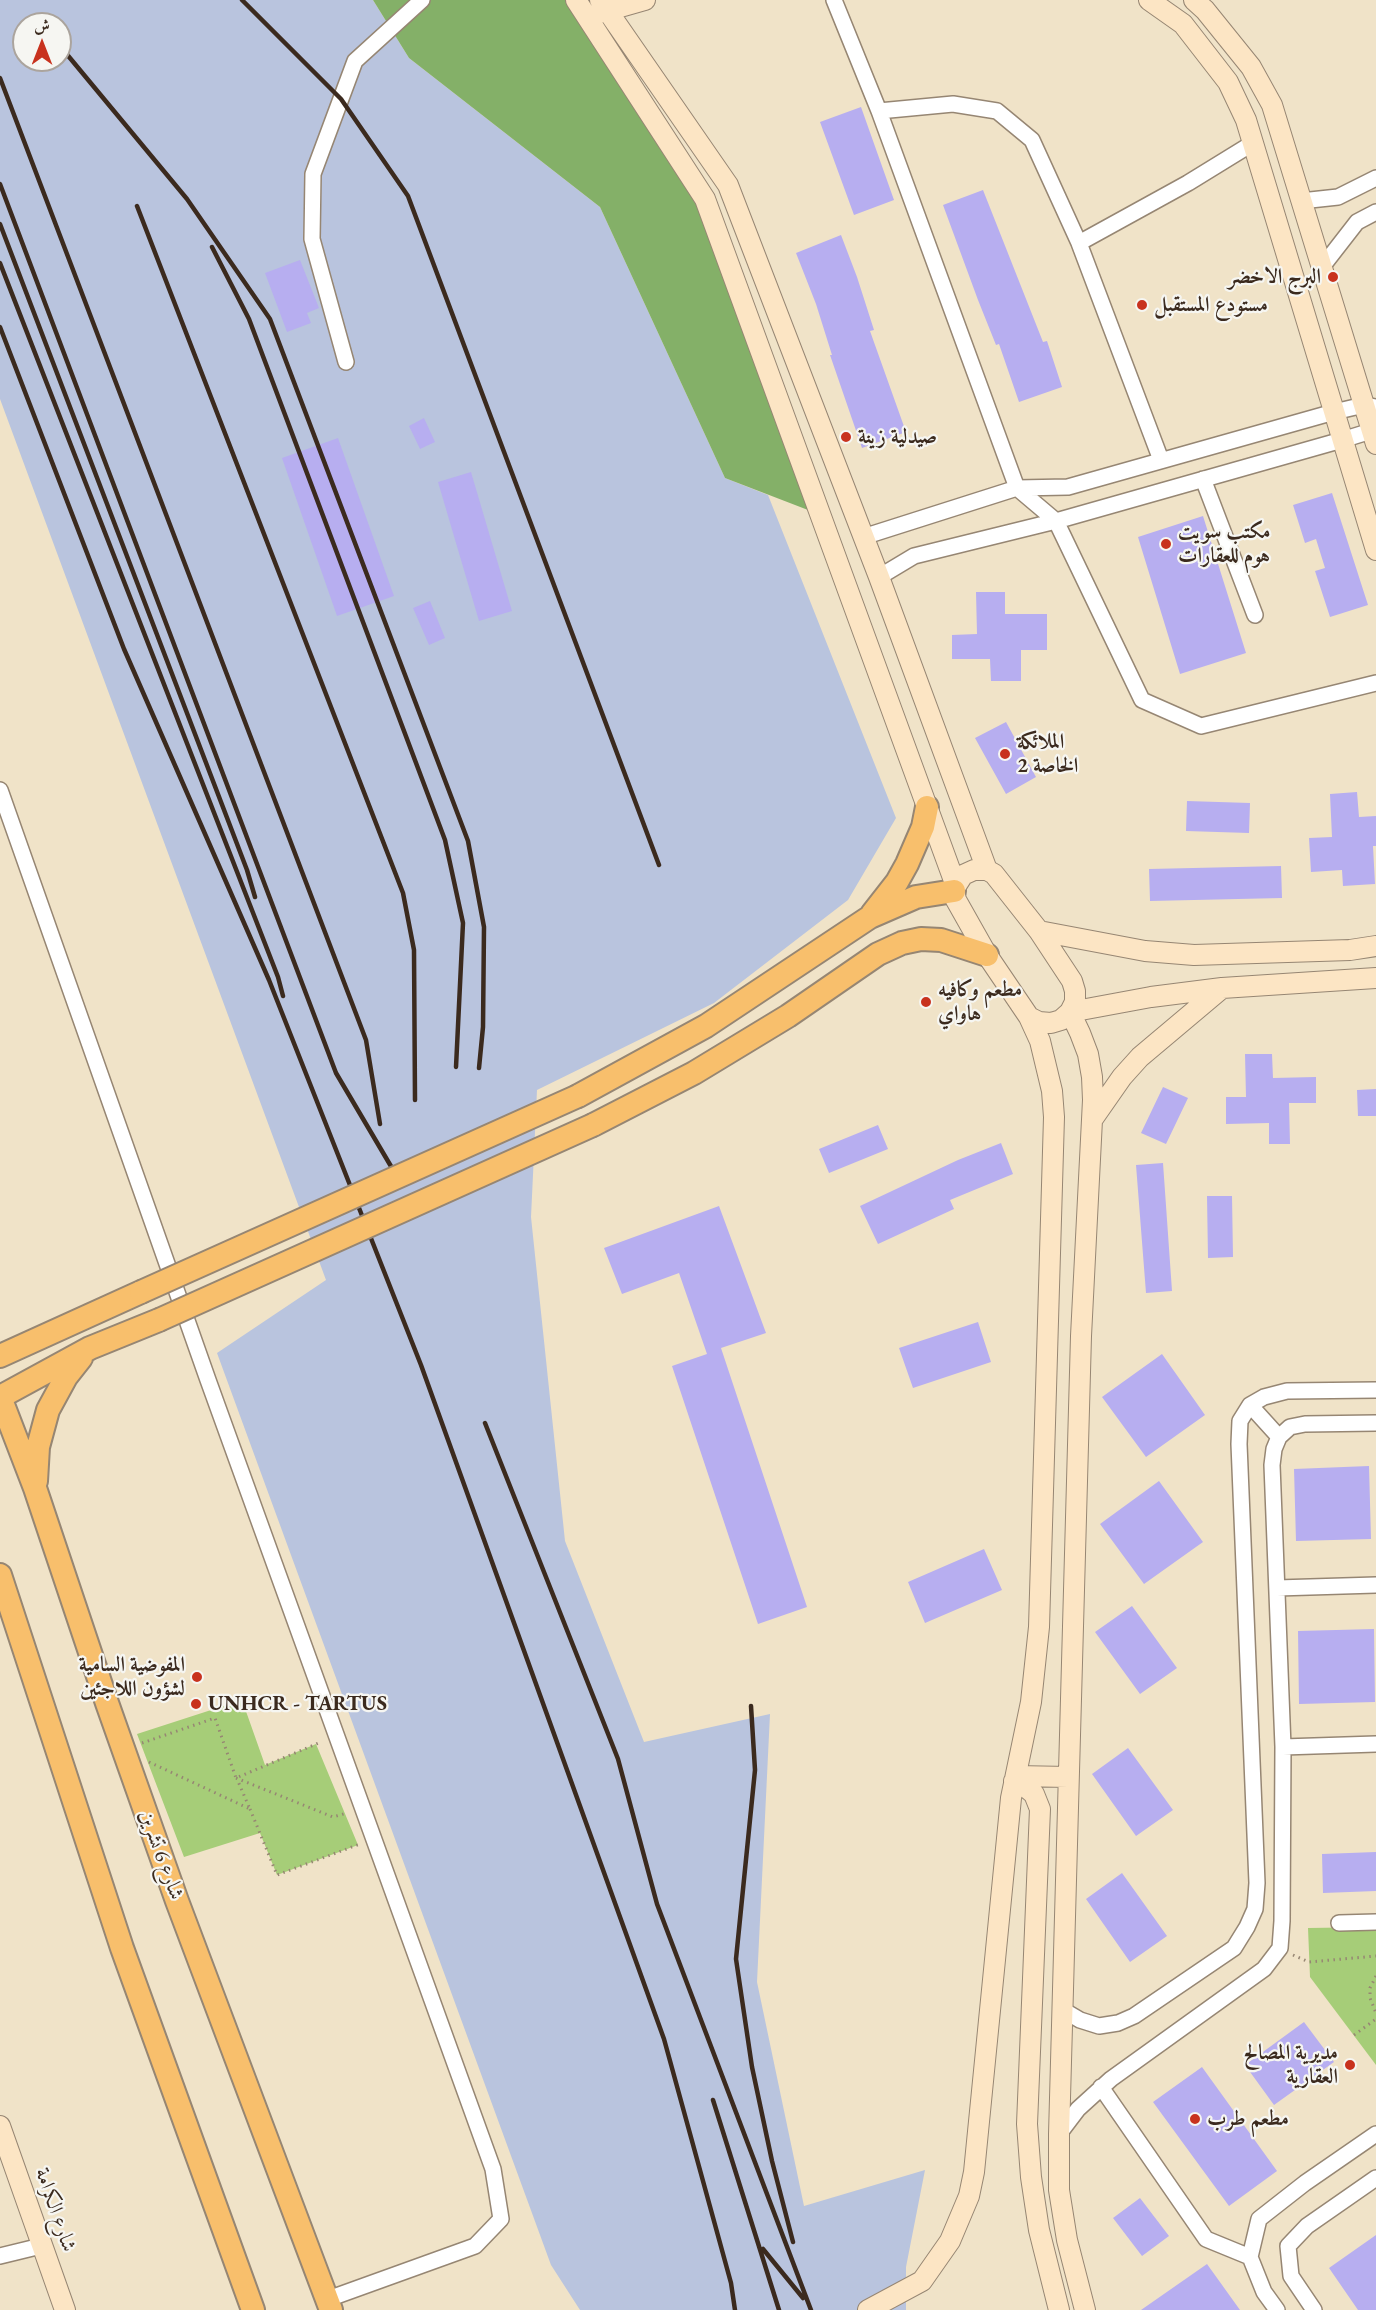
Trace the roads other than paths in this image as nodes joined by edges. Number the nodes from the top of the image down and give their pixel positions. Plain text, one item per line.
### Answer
1 (422, 0) edge
2 (576, 0) edge
3 (645, 0) edge
4 (834, 0) edge
5 (1149, 0) edge
6 (1194, 0) edge
7 (604, 5) edge
8 (588, 16) junction
9 (879, 111) junction
10 (1253, 143) junction
11 (1376, 178) edge
12 (1301, 201) junction
13 (1376, 212) edge
14 (1079, 243) junction
15 (1322, 267) junction
16 (346, 362) dead end
17 (1370, 406) edge
18 (1334, 412) junction
19 (1374, 434) edge
20 (1342, 440) junction
21 (1161, 460) junction
22 (1203, 478) junction
23 (1017, 488) junction
24 (1056, 521) junction
25 (863, 537) junction
26 (1376, 550) edge
27 (879, 577) junction
28 (1255, 615) dead end
29 (1376, 682) edge
30 (0, 790) edge
31 (927, 807) junction
32 (987, 870) junction
33 (955, 889) junction
34 (870, 917) junction
35 (1039, 931) junction
36 (1376, 946) edge
37 (987, 955) junction
38 (1373, 980) edge
39 (1222, 988) junction
40 (1070, 1012) junction
41 (1029, 1017) junction
42 (1091, 1123) junction
43 (90, 1348) junction
44 (0, 1356) edge
45 (0, 1376) edge
46 (1376, 1390) edge
47 (0, 1397) edge
48 (1250, 1405) junction
49 (1376, 1423) edge
50 (1279, 1437) junction
51 (35, 1488) junction
52 (0, 1575) edge
53 (1376, 1585) edge
54 (1277, 1588) junction
55 (1376, 1744) edge
56 (1283, 1747) junction
57 (1068, 1777) junction
58 (1015, 1779) junction
59 (1376, 1922) edge
60 (1340, 1923) dead end
61 (1063, 2010) junction
62 (1101, 2087) junction
63 (0, 2126) edge
64 (1059, 2134) junction
65 (1376, 2134) edge
66 (1375, 2180) edge
67 (42, 2246) junction
68 (0, 2256) edge
69 (1250, 2257) junction
70 (329, 2305) edge
71 (65, 2310) edge
72 (253, 2310) edge
73 (868, 2310) edge
74 (1059, 2310) edge
75 (1084, 2310) edge
76 (1277, 2310) edge
77 (1314, 2310) edge

1 - 16 street
2 - 8 street
3 - 7 street
4 - 9 street
5 - 10 street
6 - 12 street
7 - 8 street
7 - 25 street
8 - 31 street
9 - 14 street
9 - 23 street
10 - 14 street
10 - 18 street
11 - 12 street
12 - 15 street
13 - 15 street
14 - 21 street
15 - 17 street
17 - 18 street
17 - 19 street
18 - 20 street
18 - 21 street
19 - 20 street
20 - 22 street
20 - 26 street
21 - 23 street
22 - 24 street
22 - 28 street
23 - 24 street
23 - 25 street
24 - 27 street
24 - 29 street
25 - 27 street
27 - 32 street
30 - 70 street
31 - 33 street
31 - 34 main road
32 - 33 street
32 - 35 street
33 - 34 main road
33 - 37 street
34 - 44 main road, bridge
35 - 36 street
35 - 40 street
37 - 41 street
37 - 43 main road, bridge
38 - 39 street
39 - 40 street
39 - 42 street
40 - 41 street
40 - 42 street
41 - 58 street
42 - 57 street
43 - 47 main road
43 - 51 main road
45 - 47 main road
46 - 48 street
47 - 51 main road, شارع 6 تشرين
48 - 50 street
48 - 61 street
49 - 50 street
50 - 54 street
51 - 70 main road, شارع 6 تشرين
52 - 72 main road
53 - 54 street
54 - 56 street
55 - 56 street
56 - 62 street
57 - 58 street
57 - 61 street
58 - 73 street
58 - 74 street
59 - 60 street
61 - 64 street
62 - 64 street
62 - 69 street
63 - 67 street, شارع الكرامة
64 - 75 street
65 - 69 street
66 - 77 street
67 - 68 street
67 - 71 street, شارع الكرامة
69 - 76 street

